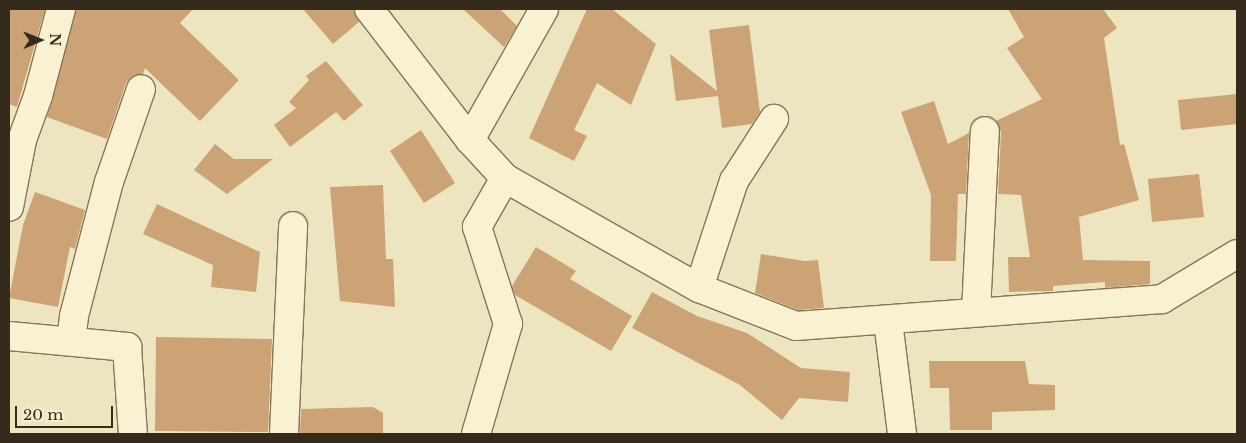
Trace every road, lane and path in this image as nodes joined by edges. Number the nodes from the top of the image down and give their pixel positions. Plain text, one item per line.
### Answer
1 (61, 9) edge
2 (369, 9) edge
3 (544, 9) edge
4 (141, 89) dead end
5 (774, 119) dead end
6 (984, 131) dead end
7 (470, 140) junction
8 (505, 178) junction
9 (9, 207) edge
10 (293, 226) dead end
11 (1237, 254) edge
12 (699, 288) junction
13 (976, 312) junction
14 (888, 321) junction
15 (9, 336) edge
16 (71, 341) junction
17 (133, 434) edge
18 (284, 434) edge
19 (476, 434) edge
20 (902, 434) edge

1 - 9 street
2 - 7 street
3 - 7 street
4 - 16 street
5 - 12 street
6 - 13 street
7 - 8 street
8 - 12 street
8 - 19 street
10 - 18 street
11 - 13 street
12 - 14 street
13 - 14 street
14 - 20 street
15 - 16 street
16 - 17 street

